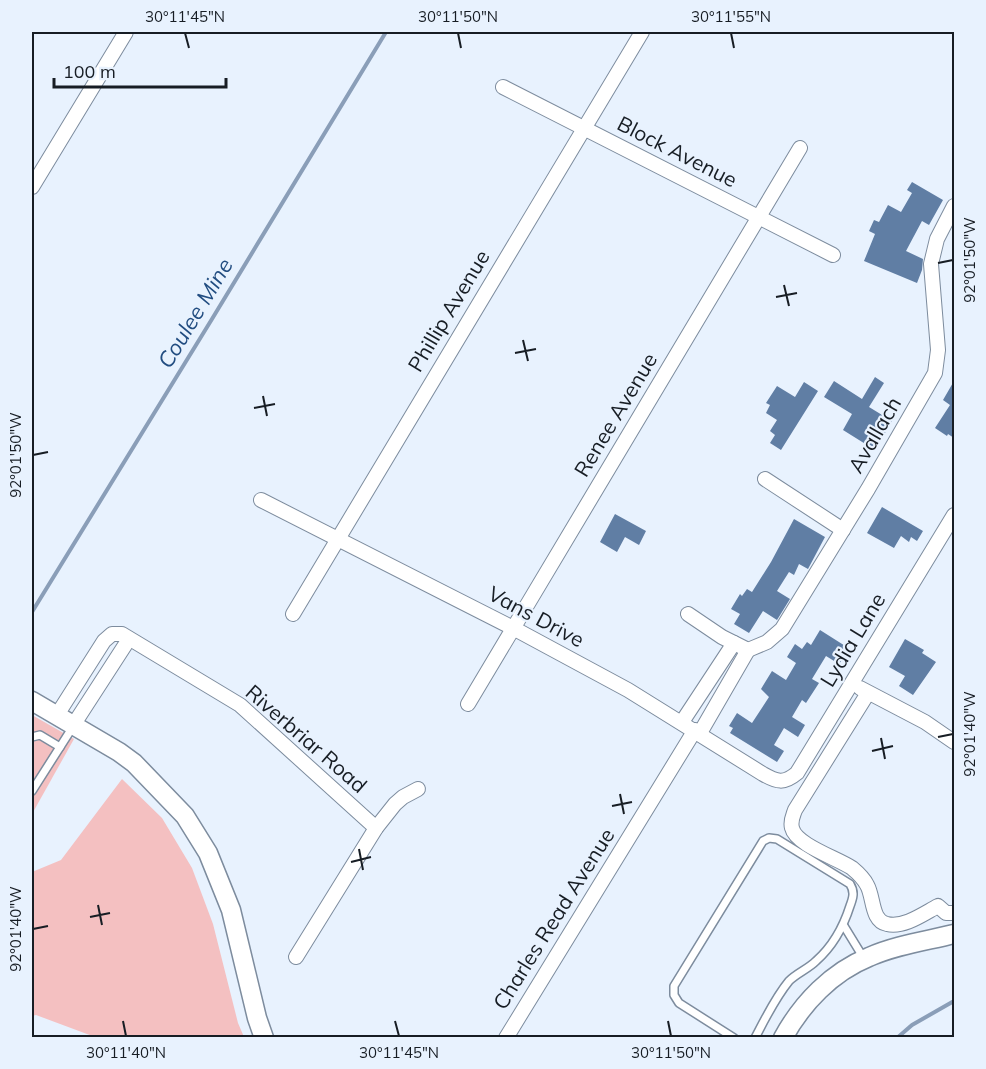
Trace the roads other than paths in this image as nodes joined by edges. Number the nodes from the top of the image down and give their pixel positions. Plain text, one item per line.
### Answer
1 (126, 32) edge
2 (642, 32) edge
3 (503, 87) dead end
4 (584, 128) junction
5 (800, 148) dead end
6 (32, 187) edge
7 (954, 206) edge
8 (759, 217) junction
9 (833, 255) dead end
10 (765, 479) dead end
11 (261, 500) dead end
12 (954, 515) edge
13 (843, 530) junction
14 (950, 533) edge
15 (336, 539) junction
16 (293, 614) dead end
17 (688, 614) dead end
18 (513, 628) junction
19 (129, 639) junction
20 (734, 643) junction
21 (748, 650) junction
22 (852, 683) junction
23 (868, 693) junction
24 (32, 700) edge
25 (468, 704) dead end
26 (57, 715) junction
27 (682, 722) junction
28 (74, 724) junction
29 (697, 732) junction
30 (32, 737) edge
31 (954, 742) edge
32 (60, 747) junction
33 (784, 782) joint
34 (418, 789) dead end
35 (32, 791) edge
36 (376, 828) junction
37 (954, 913) edge
38 (902, 924) junction
39 (844, 926) junction
40 (954, 934) edge
41 (909, 945) junction
42 (296, 957) dead end
43 (864, 959) junction
44 (264, 1038) edge
45 (506, 1038) edge
46 (734, 1038) edge
47 (755, 1038) edge
48 (783, 1038) edge

1 - 6 street
2 - 4 street, Phillip Avenue
3 - 4 street, Block Avenue
4 - 8 street, Block Avenue
4 - 15 street, Phillip Avenue
5 - 8 street, Renee Avenue
7 - 13 street, Avallach
8 - 9 street, Block Avenue
8 - 18 street, Renee Avenue
10 - 13 street
11 - 15 street, Vans Drive
12 - 14 street, Lydia Lane
13 - 21 street, Avallach
14 - 22 street, Lydia Lane
15 - 16 street, Phillip Avenue
15 - 18 street, Vans Drive
17 - 20 street
18 - 25 street, Renee Avenue
18 - 27 street, Vans Drive
19 - 26 street, Riverbriar Road
19 - 28 street
19 - 36 street, Riverbriar Road
20 - 21 street
20 - 27 street
21 - 29 street
22 - 23 street
22 - 33 street, Lydia Lane
23 - 31 street
23 - 38 street
24 - 26 street
26 - 28 street
27 - 29 street, Vans Drive
28 - 32 lane
28 - 44 street
29 - 33 street, Vans Drive
29 - 45 street, Charles Read Avenue
30 - 32 lane
32 - 35 lane
34 - 36 street
36 - 42 street
37 - 38 street
38 - 41 street
39 - 43 lane
39 - 46 lane
39 - 47 lane
40 - 41 street
41 - 43 street
43 - 48 street

